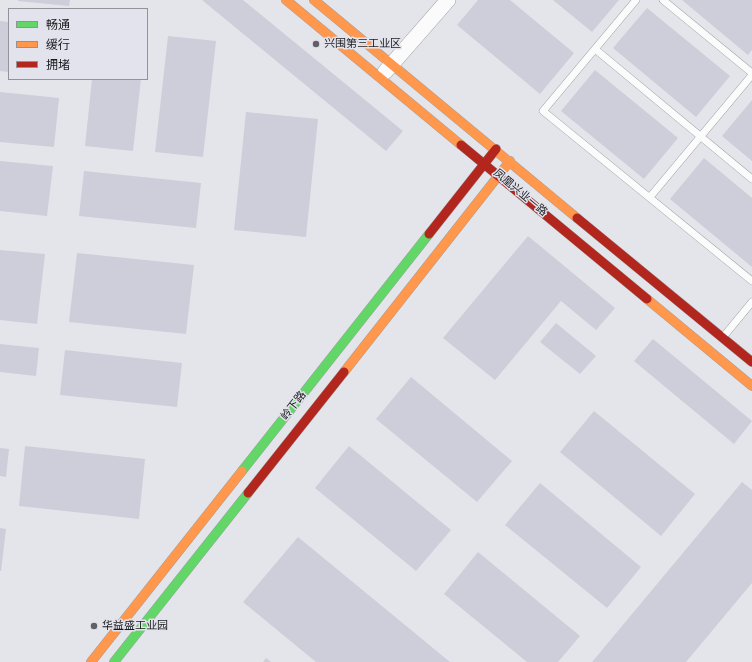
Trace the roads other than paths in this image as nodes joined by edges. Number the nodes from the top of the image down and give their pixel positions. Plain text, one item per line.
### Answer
1 (286, 0) edge
2 (314, 0) edge
3 (448, 0) edge
4 (636, 0) edge
5 (664, 0) edge
6 (595, 49) junction
7 (392, 64) junction
8 (752, 74) edge
9 (381, 78) junction
10 (701, 136) junction
11 (496, 149) junction
12 (510, 161) junction
13 (485, 164) junction
14 (498, 175) junction
15 (752, 179) edge
16 (650, 197) junction
17 (752, 281) edge
18 (752, 302) edge
19 (723, 338) junction
20 (752, 362) edge
21 (752, 386) edge
22 (91, 662) edge
23 (114, 662) edge

1 - 9 street, 凤凰兴业一路
2 - 7 street, 凤凰兴业一路
3 - 7 street
4 - 6 lane
5 - 8 lane
6 - 10 lane
6 - 16 lane
7 - 9 street
7 - 11 street, 凤凰兴业一路
8 - 10 lane
9 - 13 street, 凤凰兴业一路
10 - 15 lane
10 - 16 lane
11 - 12 street, 凤凰兴业一路
11 - 13 street, 岭下路
12 - 14 street, 岭下路
12 - 19 street, 凤凰兴业一路
13 - 14 street, 凤凰兴业一路
13 - 22 street, 岭下路
14 - 21 street, 凤凰兴业一路
14 - 23 street, 岭下路
16 - 17 lane
18 - 19 lane
19 - 20 street, 凤凰兴业一路

